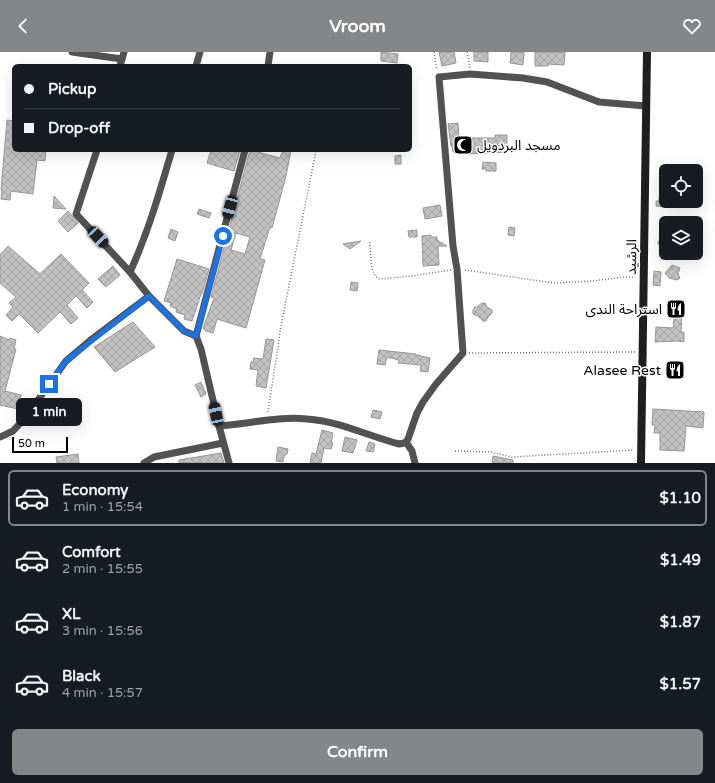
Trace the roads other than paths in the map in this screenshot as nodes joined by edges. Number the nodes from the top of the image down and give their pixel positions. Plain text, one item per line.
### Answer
1 (72, 52) edge
2 (200, 52) edge
3 (270, 52) edge
4 (647, 52) edge
5 (122, 59) edge
6 (197, 64) edge
7 (268, 64) edge
8 (646, 106) junction
9 (96, 152) edge
10 (171, 152) edge
11 (244, 152) edge
12 (130, 272) junction
13 (149, 296) junction
14 (196, 336) junction
15 (219, 426) junction
16 (0, 437) edge
17 (406, 442) junction
18 (223, 443) junction
19 (144, 463) edge
20 (230, 463) edge
21 (415, 463) edge
22 (641, 463) edge

1 - 5 street
2 - 6 street
3 - 7 street
4 - 8 main road, الرشيد
8 - 17 street
8 - 22 main road, الرشيد
9 - 12 street
10 - 12 street
11 - 14 street
12 - 13 street
13 - 14 street
13 - 16 street
14 - 15 street
15 - 17 street
15 - 18 street
17 - 21 street
18 - 19 street
18 - 20 street

